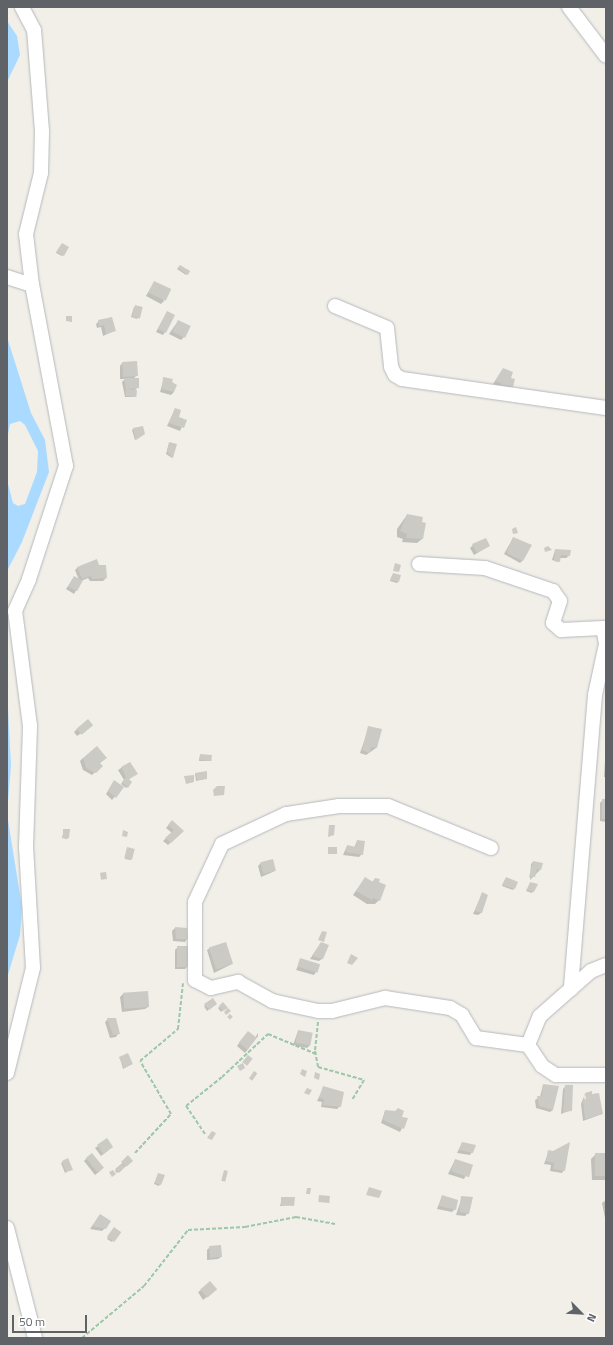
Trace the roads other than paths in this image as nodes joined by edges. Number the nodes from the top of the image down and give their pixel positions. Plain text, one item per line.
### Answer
1 (22, 7) edge
2 (569, 7) edge
3 (606, 56) edge
4 (7, 277) edge
5 (32, 285) junction
6 (335, 306) dead end
7 (606, 408) edge
8 (419, 564) dead end
9 (491, 848) dead end
10 (606, 965) edge
11 (571, 989) junction
12 (528, 1045) junction
13 (7, 1073) edge
14 (606, 1075) edge
15 (7, 1228) edge
16 (35, 1338) edge

1 - 5 street
2 - 3 street
4 - 5 street
5 - 13 street
6 - 7 street
8 - 11 street
9 - 12 street
10 - 11 street
11 - 12 street
12 - 14 street
15 - 16 street

